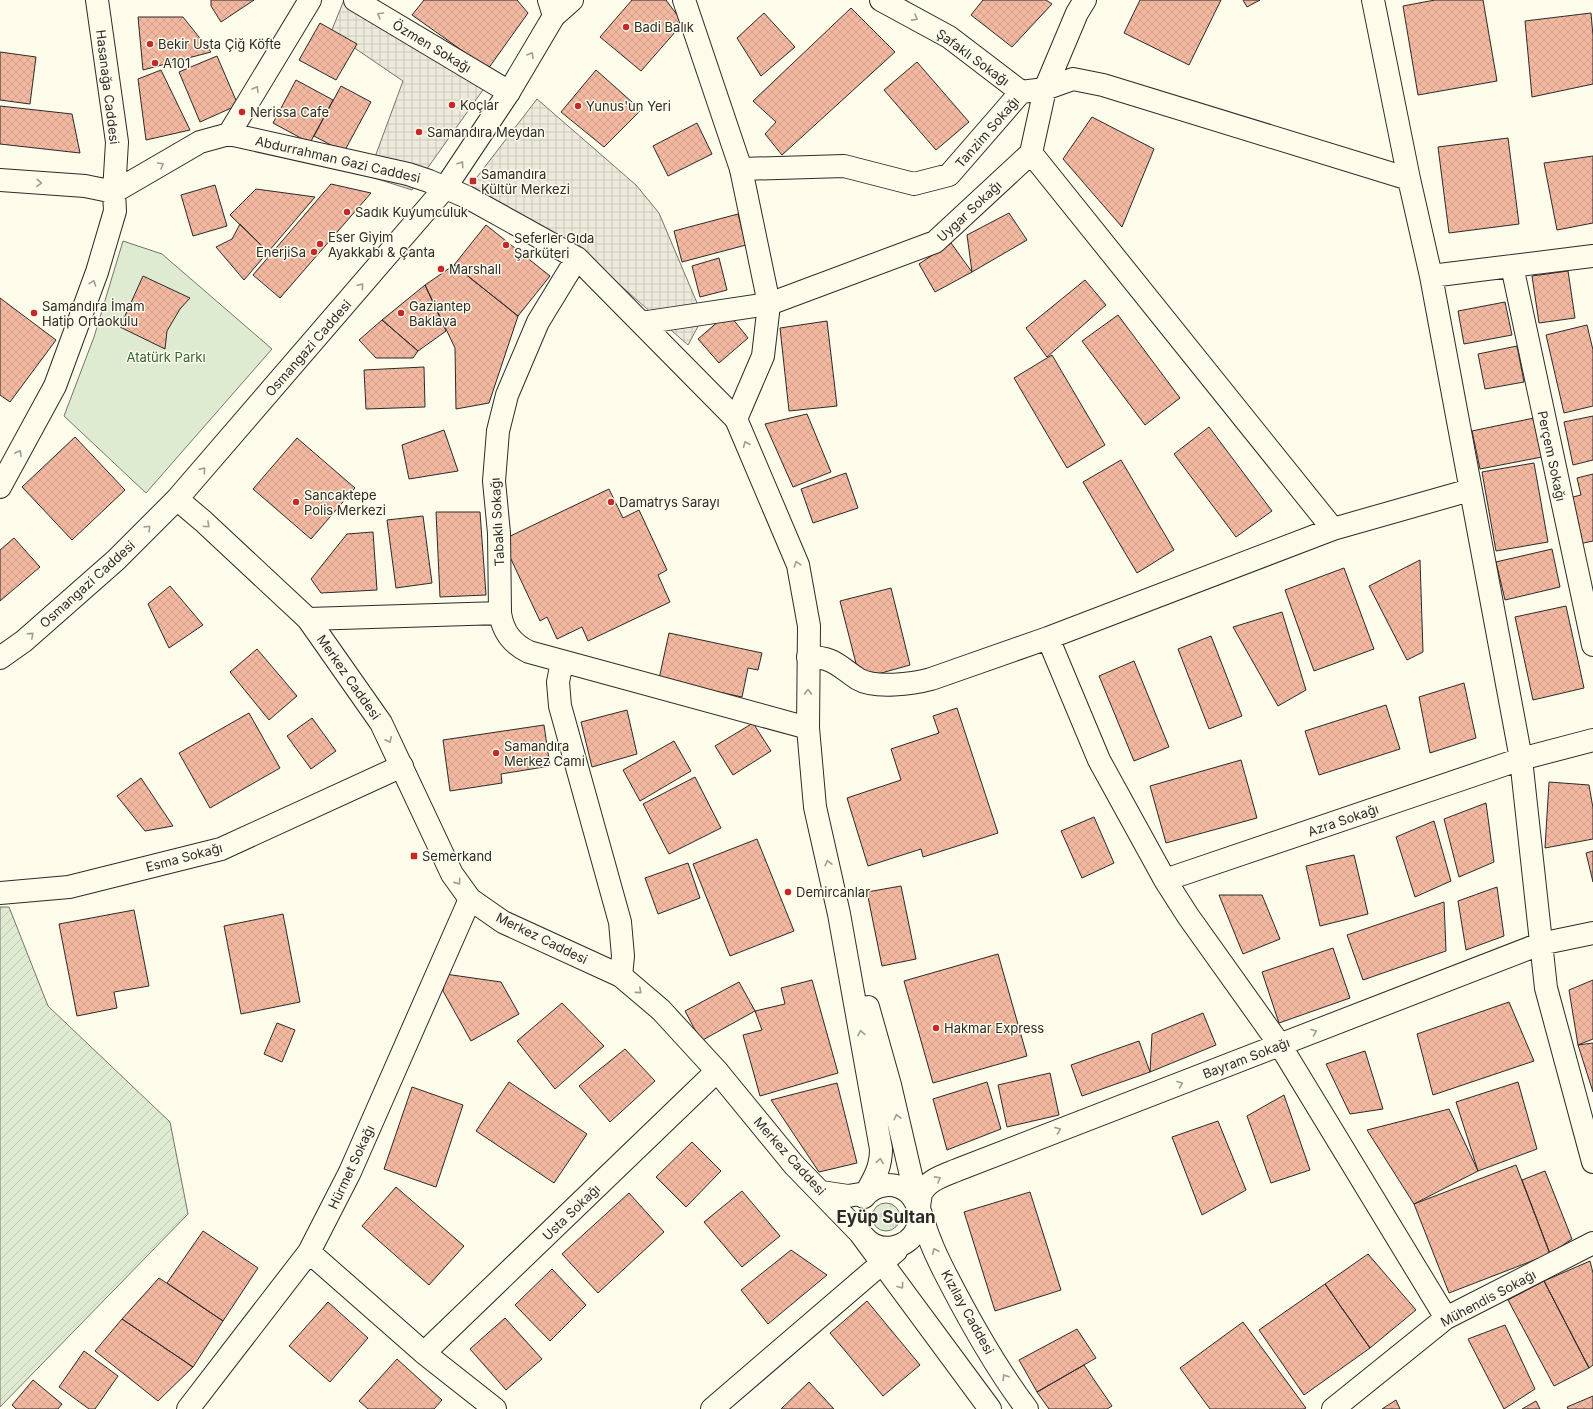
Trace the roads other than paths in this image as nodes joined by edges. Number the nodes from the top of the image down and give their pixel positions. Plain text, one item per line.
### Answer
1 (97, 0) edge
2 (310, 0) edge
3 (355, 0) edge
4 (572, 0) edge
5 (684, 0) edge
6 (881, 0) edge
7 (1085, 0) edge
8 (1373, 0) edge
9 (551, 8) edge
10 (1045, 89) junction
11 (509, 92) junction
12 (1021, 92) junction
13 (229, 134) junction
14 (1031, 153) junction
15 (741, 169) junction
16 (1410, 179) junction
17 (0, 180) edge
18 (445, 188) junction
19 (114, 192) junction
20 (1593, 256) edge
21 (577, 258) junction
22 (1512, 266) junction
23 (1431, 276) junction
24 (769, 304) junction
25 (641, 323) junction
26 (736, 419) junction
27 (0, 487) edge
28 (1470, 490) junction
29 (177, 499) junction
30 (1333, 529) junction
31 (500, 613) junction
32 (308, 618) junction
33 (1048, 638) junction
34 (1593, 645) edge
35 (808, 657) junction
36 (0, 658) edge
37 (562, 662) junction
38 (808, 728) junction
39 (1593, 740) edge
40 (1521, 759) junction
41 (402, 766) junction
42 (1165, 880) junction
43 (0, 893) edge
44 (470, 899) junction
45 (839, 914) junction
46 (1593, 933) edge
47 (1540, 944) junction
48 (621, 976) junction
49 (1280, 1045) junction
50 (717, 1071) junction
51 (1593, 1162) edge
52 (821, 1192) junction
53 (866, 1193) junction
54 (918, 1210) junction
55 (860, 1232) junction
56 (906, 1242) junction
57 (1593, 1243) edge
58 (309, 1252) junction
59 (884, 1263) junction
60 (857, 1285) junction
61 (1446, 1318) junction
62 (424, 1353) junction
63 (714, 1408) edge
64 (188, 1409) edge
65 (495, 1409) edge
66 (990, 1409) edge
67 (1027, 1409) edge
68 (1333, 1409) edge

1 - 19 street, Hasanağa Caddesi
13 -> 2 street
11 -> 3 street, Özmen Sokağı
4 - 9 street, Osmangazi Caddesi
5 - 15 street
6 -> 12 street, Şafaklı Sokağı
7 - 10 street
8 - 16 street
11 -> 9 street, Osmangazi Caddesi
10 - 12 street
10 - 14 street
10 - 16 street
18 -> 11 street, Osmangazi Caddesi
12 - 15 street, Tanzim Sokağı
13 - 18 street, Abdurrahman Gazi Caddesi
19 -> 13 street
14 - 24 street, Uygar Sokağı
14 - 30 street
15 - 24 street
16 - 23 street
17 -> 19 street
18 - 21 street
29 -> 18 street, Osmangazi Caddesi
27 -> 19 street, Hasanağa Caddesi
20 - 22 street
21 - 25 street
21 - 31 street, Tabaklı Sokağı
22 - 23 street
22 - 34 street, Perçem Sokağı
23 - 28 street
24 - 25 street, Uygar Sokağı
24 - 26 street
25 - 26 street
35 -> 26 street
28 - 30 street
28 - 40 street
29 -> 32 street, Merkez Caddesi
36 -> 29 street, Osmangazi Caddesi
30 - 33 street
31 - 32 street
31 - 37 street, Tabaklı Sokağı
32 -> 41 street, Merkez Caddesi
33 - 35 street
33 - 42 street
38 -> 35 street
37 - 38 street, Tabaklı Sokağı
37 - 48 street
45 -> 38 street
39 - 40 street, Azra Sokağı
40 - 42 street, Azra Sokağı
40 - 47 street
41 - 43 street, Esma Sokağı
41 -> 44 street, Merkez Caddesi
42 - 49 street
44 - 48 street, Merkez Caddesi
44 - 58 street, Hürmet Sokağı
53 -> 45 street
54 -> 45 street
46 - 47 street, Bayram Sokağı
49 -> 47 street, Bayram Sokağı
47 - 51 street
48 -> 50 street, Merkez Caddesi
54 -> 49 street, Bayram Sokağı
49 - 61 street
50 - 52 street, Merkez Caddesi
50 - 62 street, Usta Sokağı
52 - 53 street
52 - 55 street, Merkez Caddesi
53 - 54 street
53 - 55 street
54 - 56 street
67 -> 54 street, Kızılay Caddesi
55 - 56 street
55 - 59 street
55 - 60 street
56 - 59 street
57 - 61 street, Mühendis Sokağı
58 - 62 street
58 - 64 street, Hürmet Sokağı
59 - 60 street
59 -> 66 street
60 - 63 street
61 - 68 street, Mühendis Sokağı
62 - 65 street

